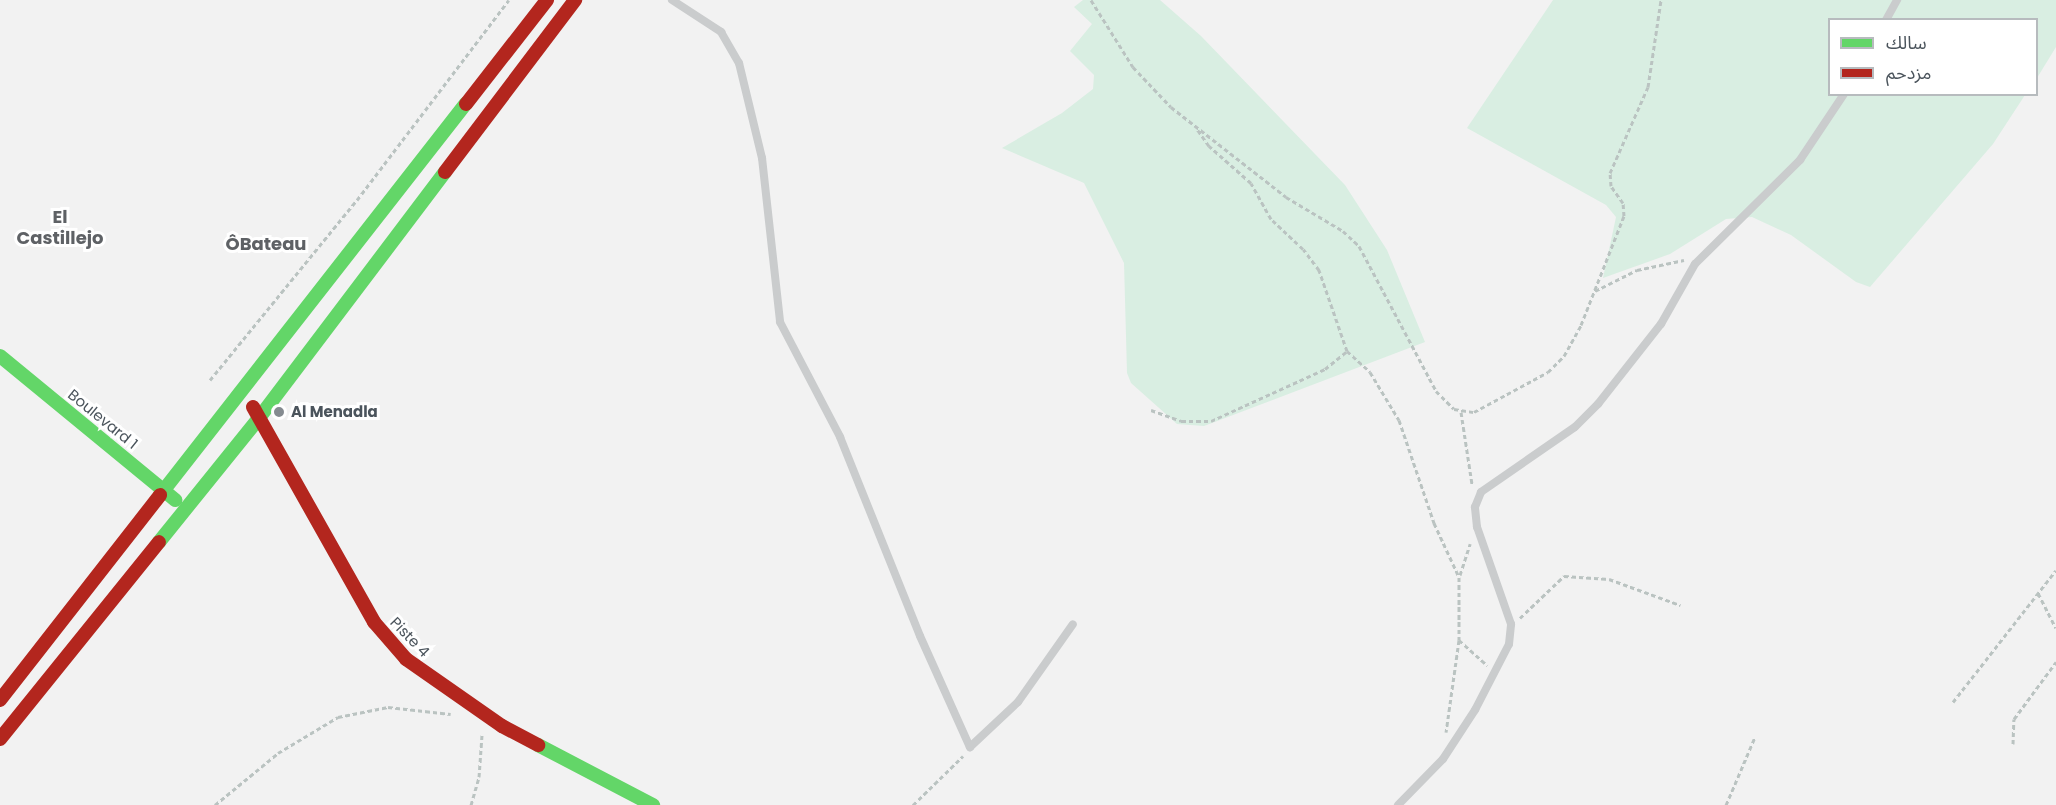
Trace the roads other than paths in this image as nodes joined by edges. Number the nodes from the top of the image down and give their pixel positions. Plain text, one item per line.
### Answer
1 (547, 0) edge
2 (575, 0) edge
3 (672, 0) edge
4 (1897, 0) edge
5 (1887, 18) edge
6 (1843, 96) edge
7 (0, 356) edge
8 (244, 391) junction
9 (259, 418) junction
10 (165, 491) junction
11 (184, 508) junction
12 (1073, 624) dead end
13 (0, 700) edge
14 (0, 739) edge
15 (653, 805) edge
16 (1398, 805) edge

1 - 8 main road
2 - 9 main road
3 - 12 lane
4 - 5 lane
6 - 16 lane
7 - 10 main road, Boulevard 1
8 - 9 main road, Piste 4
8 - 10 main road
9 - 11 main road
9 - 15 main road, Piste 4
10 - 11 main road, Boulevard 1
10 - 13 main road
11 - 14 main road

